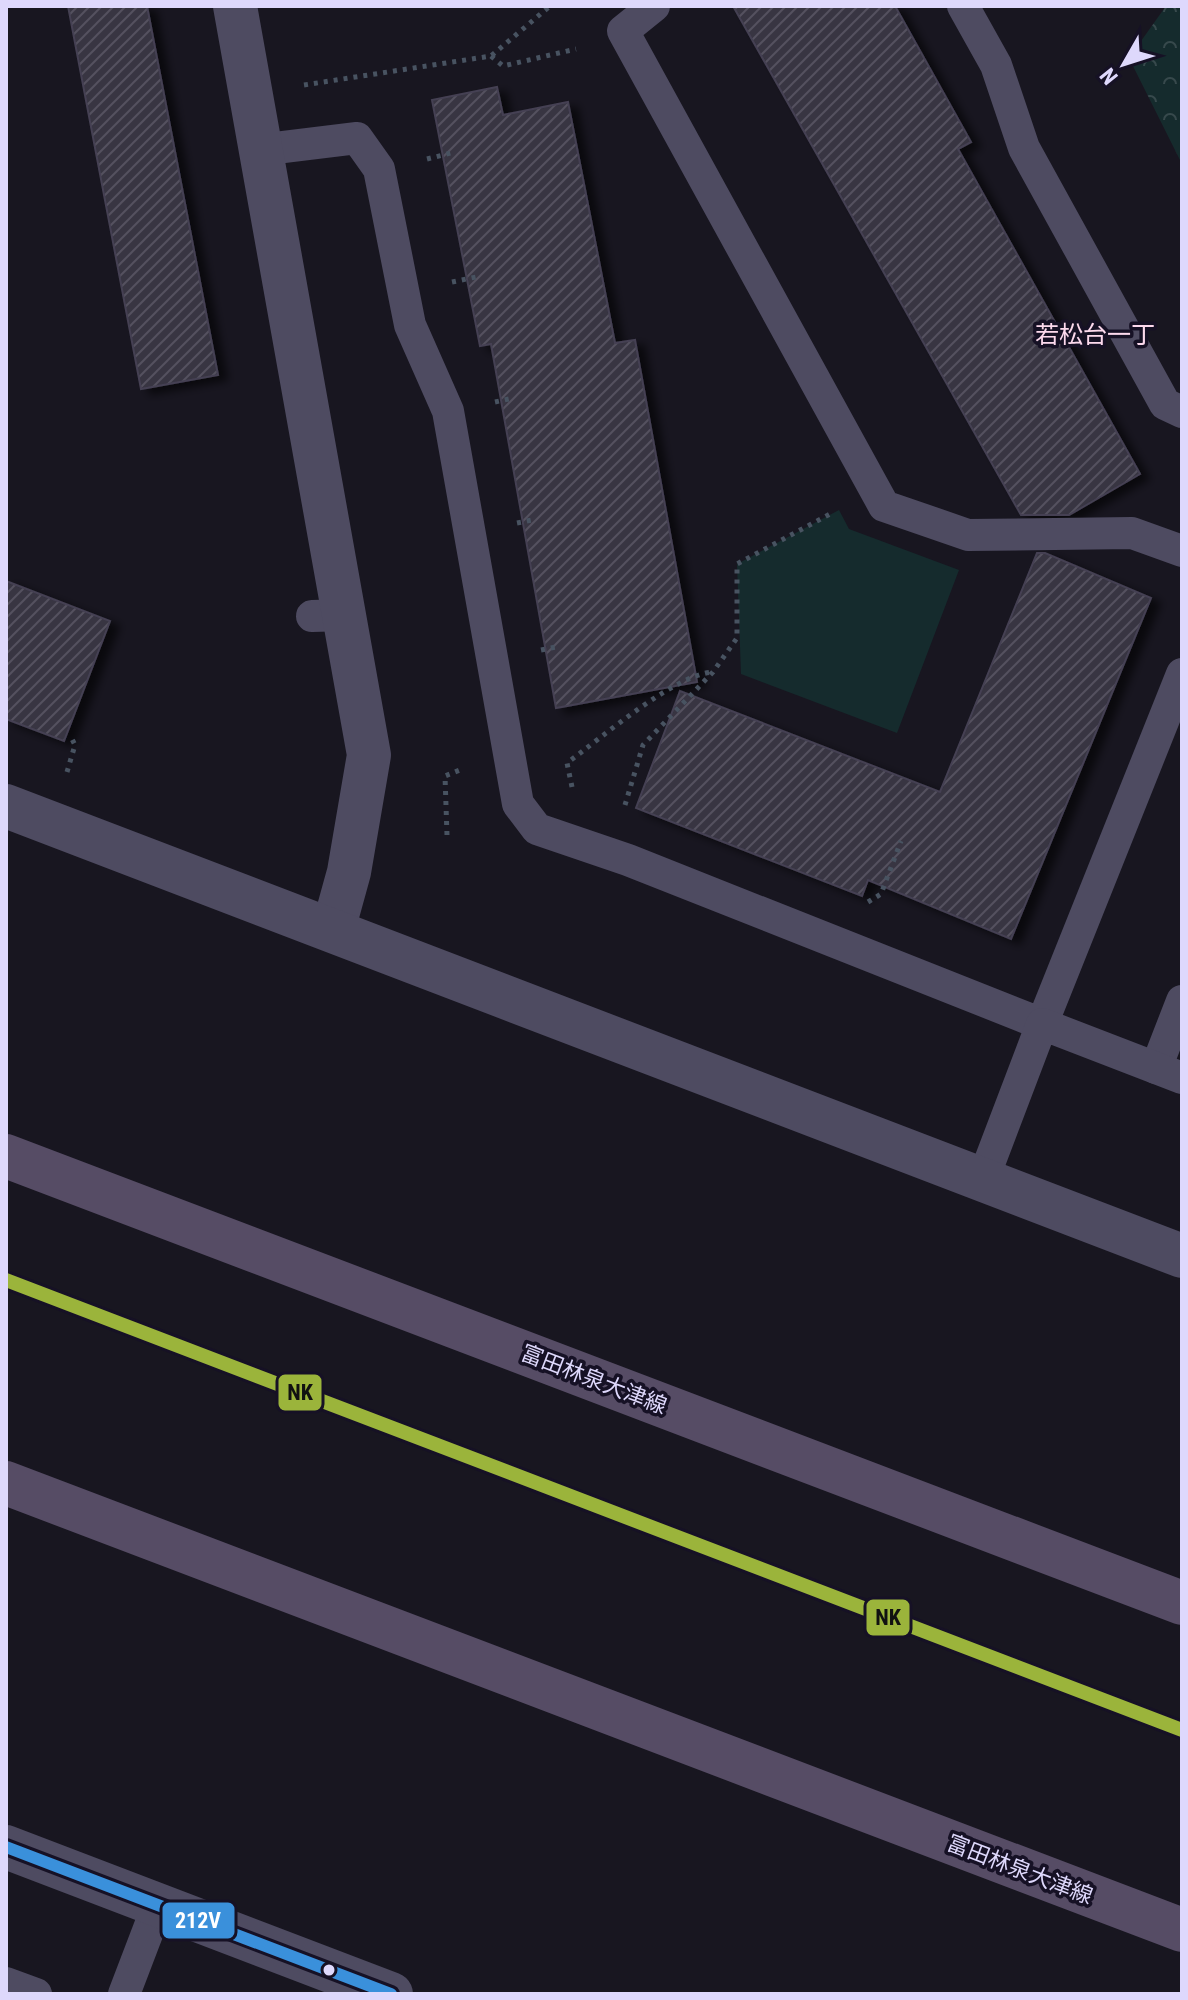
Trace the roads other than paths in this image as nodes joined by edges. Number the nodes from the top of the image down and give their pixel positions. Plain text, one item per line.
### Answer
1 (235, 6) edge
2 (654, 6) edge
3 (963, 6) edge
4 (259, 150) junction
5 (1182, 412) edge
6 (1182, 551) edge
7 (1182, 674) edge
8 (6, 806) edge
9 (333, 930) junction
10 (1182, 1001) edge
11 (1042, 1024) junction
12 (1169, 1073) edge
13 (6, 1156) edge
14 (982, 1182) junction
15 (1182, 1256) edge
16 (6, 1483) edge
17 (1182, 1603) edge
18 (6, 1847) edge
19 (158, 1905) junction
20 (1182, 1930) edge
21 (6, 1983) edge
22 (36, 1994) edge
23 (124, 1994) edge
24 (391, 1994) edge

1 - 4 street
2 - 6 lane
3 - 5 lane
4 - 9 street
4 - 11 lane
7 - 11 lane
8 - 9 street
9 - 14 street
10 - 12 lane
11 - 12 lane
11 - 14 lane
13 - 17 main road, 富田林泉大津線
14 - 15 street
16 - 20 main road, 富田林泉大津線
18 - 19 street
19 - 23 lane
19 - 24 street
21 - 22 lane

